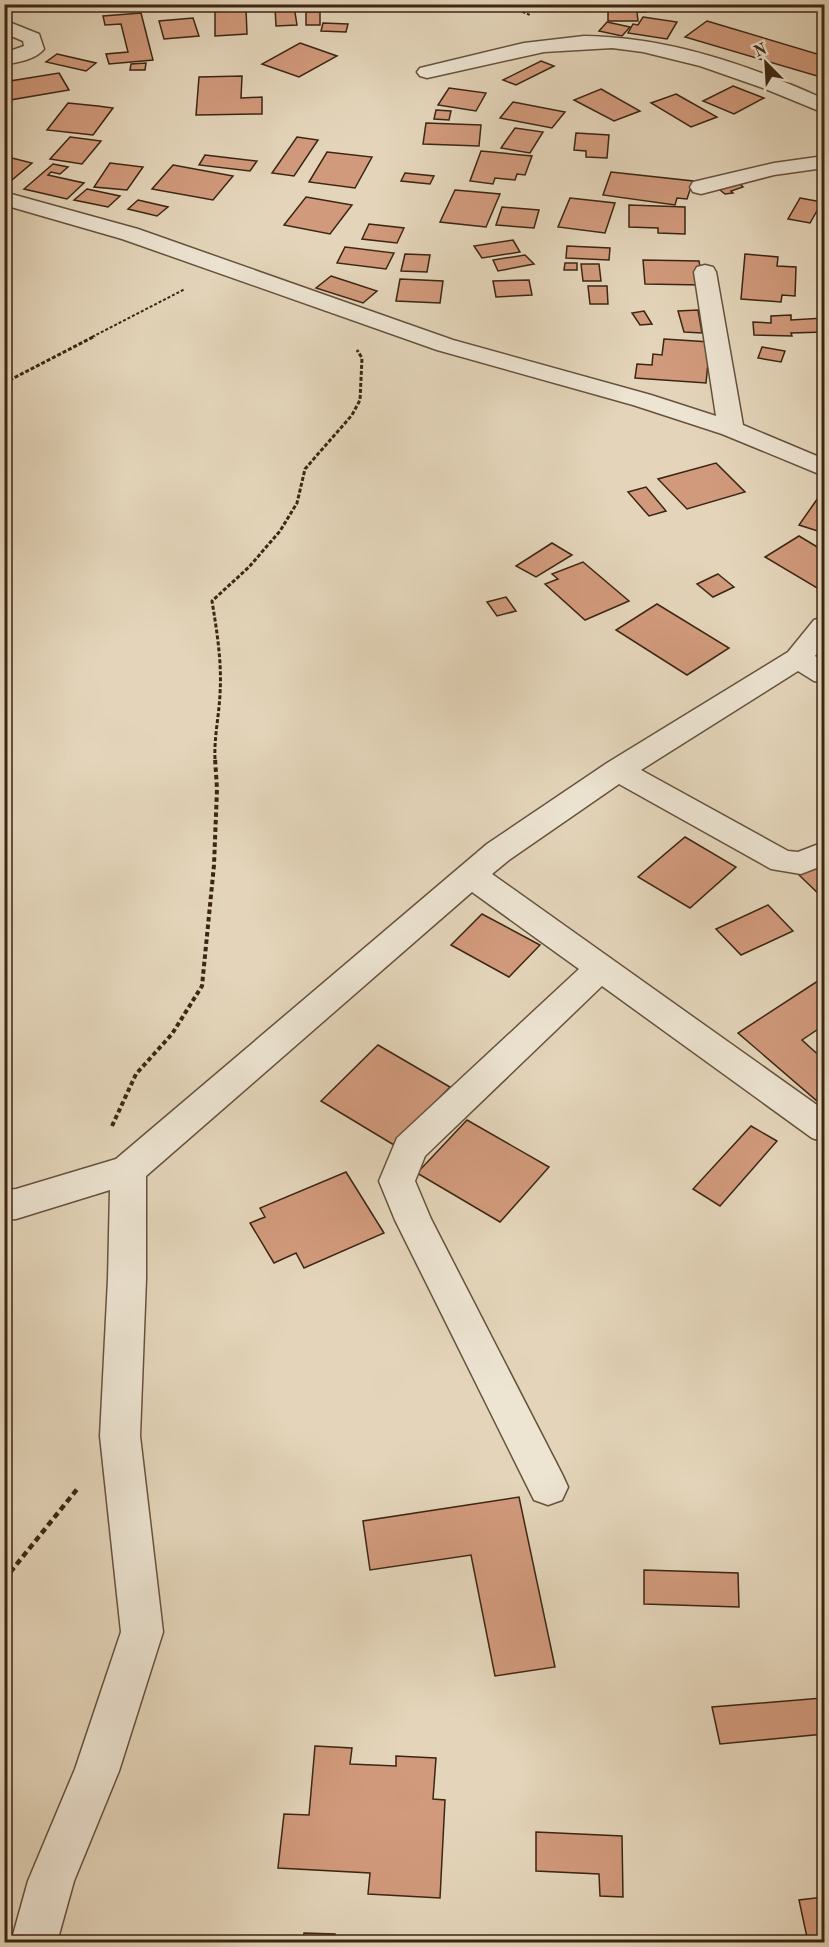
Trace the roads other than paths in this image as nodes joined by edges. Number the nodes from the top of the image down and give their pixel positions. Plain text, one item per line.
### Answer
1 (4, 26) edge
2 (4, 59) edge
3 (427, 72) dead end
4 (825, 107) edge
5 (825, 162) edge
6 (701, 187) dead end
7 (4, 198) edge
8 (705, 272) dead end
9 (731, 429) junction
10 (825, 468) edge
11 (825, 626) edge
12 (811, 666) edge
13 (618, 770) junction
14 (825, 853) edge
15 (471, 875) junction
16 (602, 967) junction
17 (825, 1128) edge
18 (128, 1170) junction
19 (4, 1205) edge
20 (549, 1487) dead end
21 (34, 1942) edge

1 - 2 street
3 - 4 street
5 - 6 street
7 - 9 street
8 - 9 street
9 - 10 street
11 - 12 street
12 - 13 street
13 - 14 street
13 - 15 street
15 - 16 street
15 - 18 street
16 - 17 street
16 - 20 street
18 - 19 street
18 - 21 street

